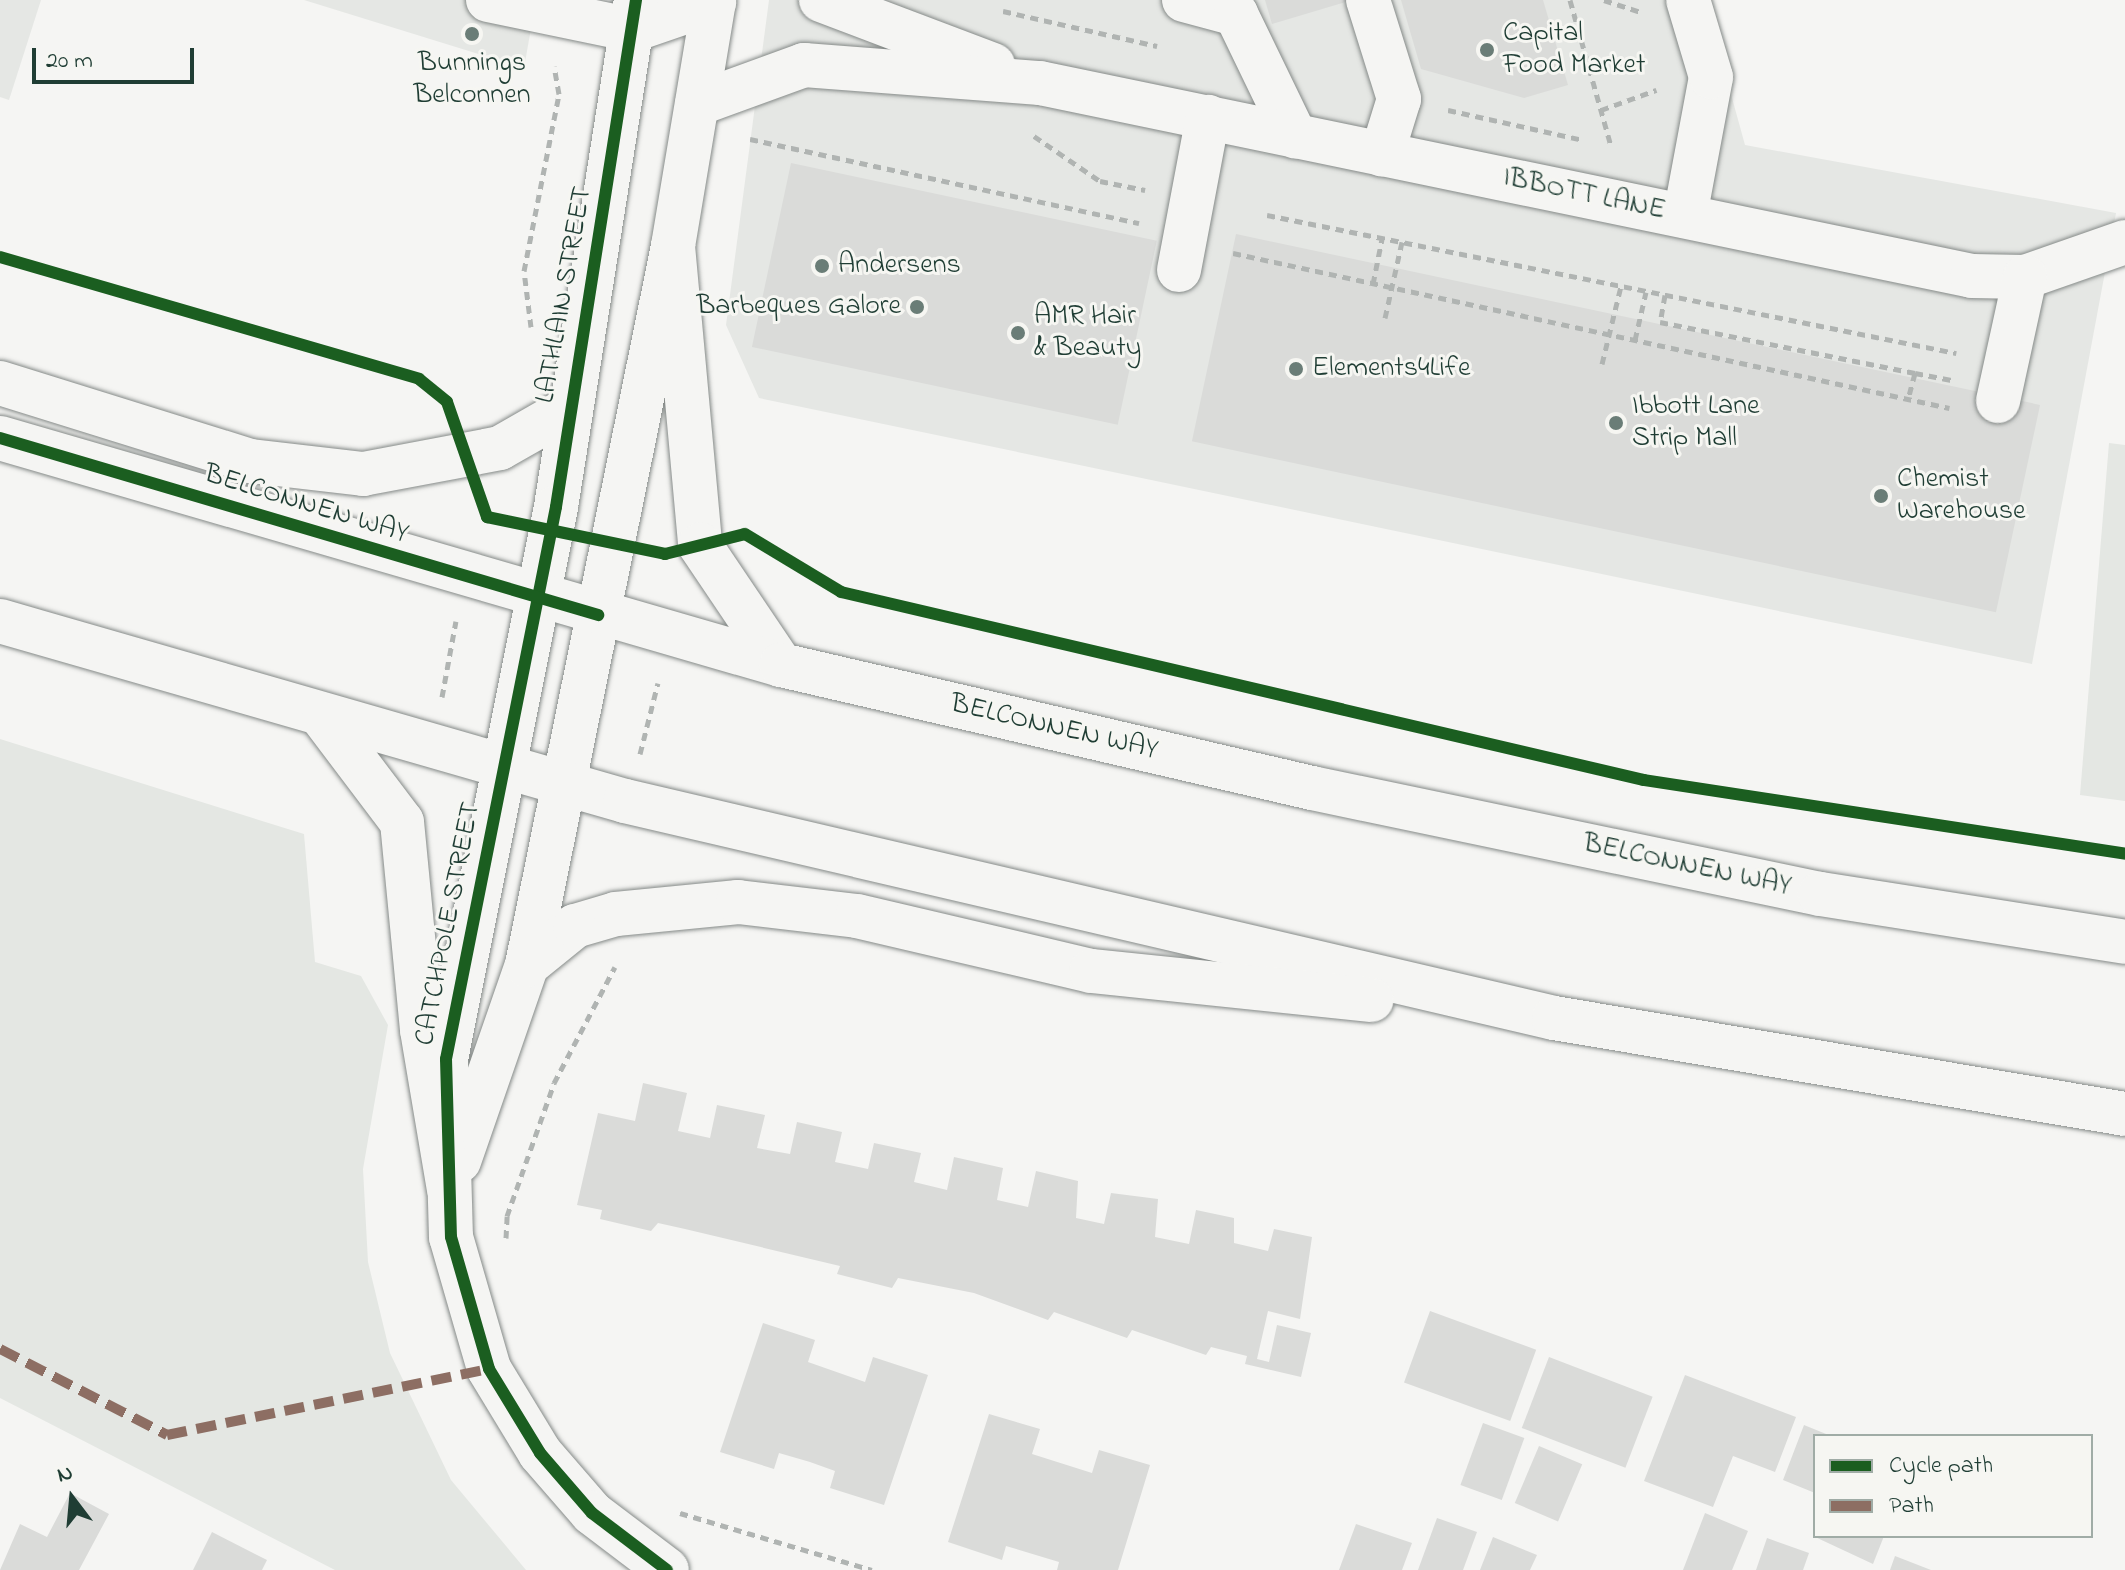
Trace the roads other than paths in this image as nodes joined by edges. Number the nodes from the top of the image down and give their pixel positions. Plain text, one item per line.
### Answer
1 (488, 0) edge
2 (821, 0) edge
3 (1184, 0) edge
4 (1368, 0) edge
5 (713, 1) edge
6 (1668, 8) edge
7 (635, 15) edge
8 (1040, 83) junction
9 (697, 104) junction
10 (1208, 117) junction
11 (1295, 136) junction
12 (1382, 154) junction
13 (1685, 216) junction
14 (2125, 242) edge
15 (673, 246) junction
16 (1179, 270) dead end
17 (2025, 277) junction
18 (0, 383) edge
19 (1998, 401) dead end
20 (570, 408) junction
21 (0, 438) edge
22 (537, 598) junction
23 (598, 615) junction
24 (0, 621) edge
25 (781, 665) junction
26 (324, 719) junction
27 (504, 768) junction
28 (564, 784) junction
29 (2125, 942) edge
30 (527, 965) junction
31 (1554, 1018) junction
32 (2125, 1114) edge
33 (449, 1190) junction
34 (667, 1570) edge

1 - 7 main road
2 - 8 main road
3 - 11 main road
4 - 12 main road
5 - 7 main road
5 - 9 main road
6 - 13 main road
7 - 20 main road, LATHLAIN STREET
8 - 9 main road
8 - 10 main road, IBBOTT LANE
9 - 15 main road
10 - 11 main road, IBBOTT LANE
10 - 16 main road
11 - 12 main road, IBBOTT LANE
12 - 13 main road, IBBOTT LANE
13 - 17 main road, IBBOTT LANE
14 - 17 main road, IBBOTT LANE
15 - 23 main road
15 - 25 main road
17 - 19 main road
18 - 20 main road
20 - 22 main road, LATHLAIN STREET
21 - 22 main road, BELCONNEN WAY
22 - 23 main road, BELCONNEN WAY
22 - 27 main road, CATCHPOLE STREET
23 - 25 main road, BELCONNEN WAY
23 - 28 main road, CATCHPOLE STREET
24 - 26 main road
25 - 29 main road, BELCONNEN WAY
26 - 27 main road
26 - 33 main road
27 - 28 main road
27 - 33 main road, CATCHPOLE STREET
28 - 30 main road, CATCHPOLE STREET
28 - 31 main road
30 - 31 main road
30 - 33 main road, CATCHPOLE STREET
31 - 32 main road
33 - 34 main road, CATCHPOLE STREET

